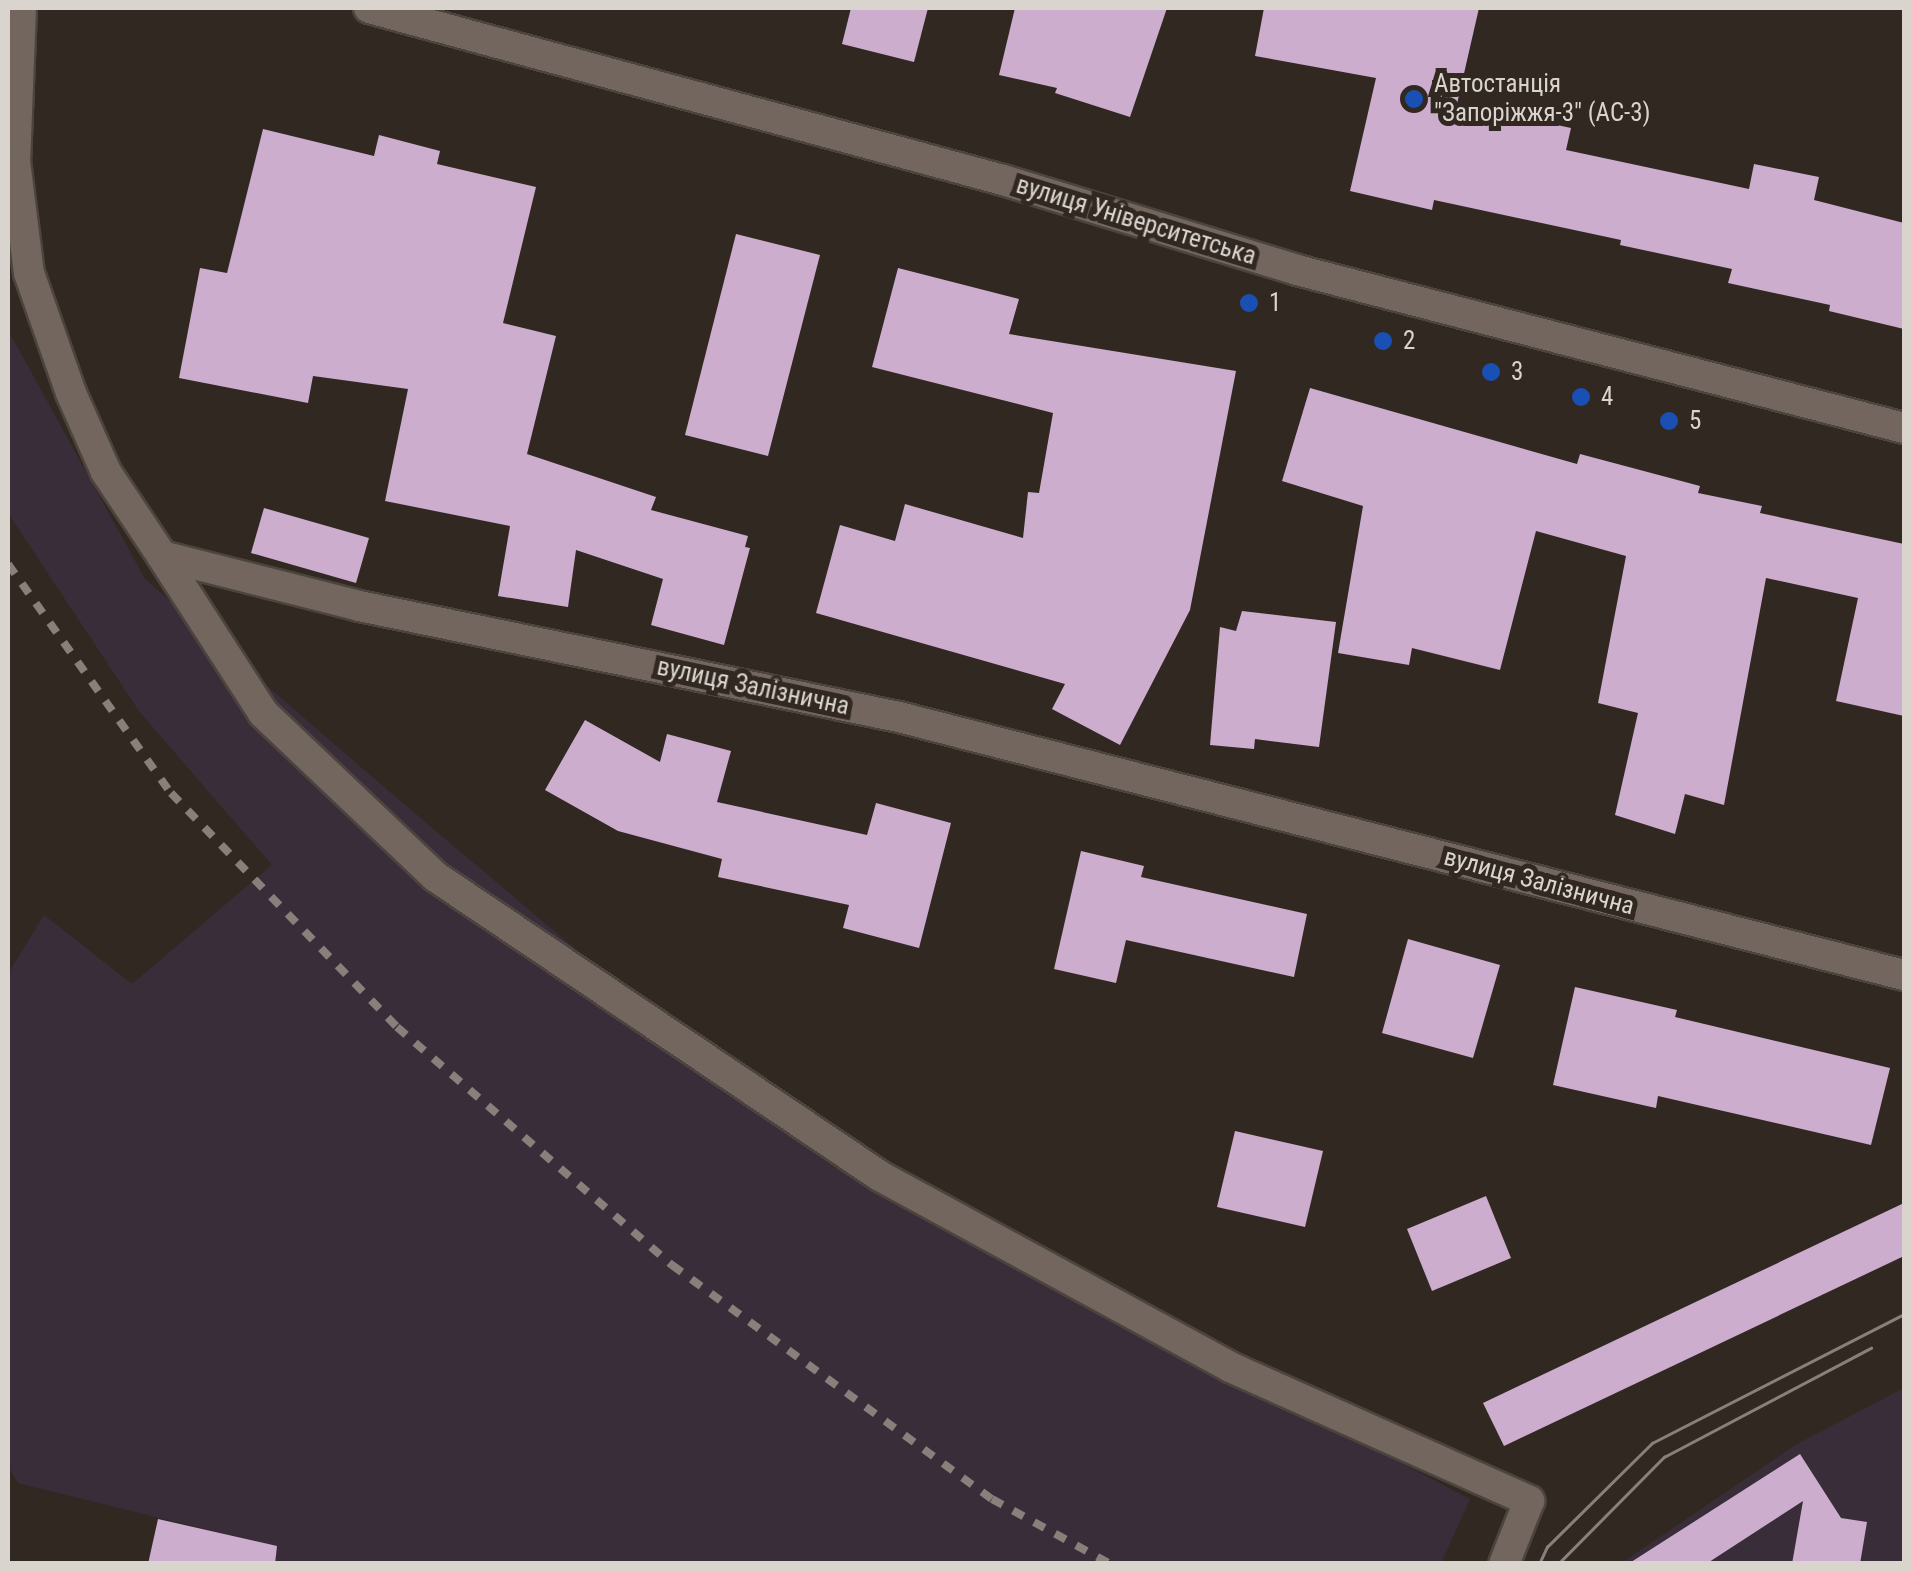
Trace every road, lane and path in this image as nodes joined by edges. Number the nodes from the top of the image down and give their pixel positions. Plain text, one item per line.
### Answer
1 (21, 8) edge
2 (369, 8) edge
3 (1904, 428) edge
4 (162, 556) junction
5 (1904, 975) edge
6 (1504, 1564) edge

1 - 4 street
2 - 3 street, вулиця Університетська
4 - 5 street, вулиця Залізнична
4 - 6 street

